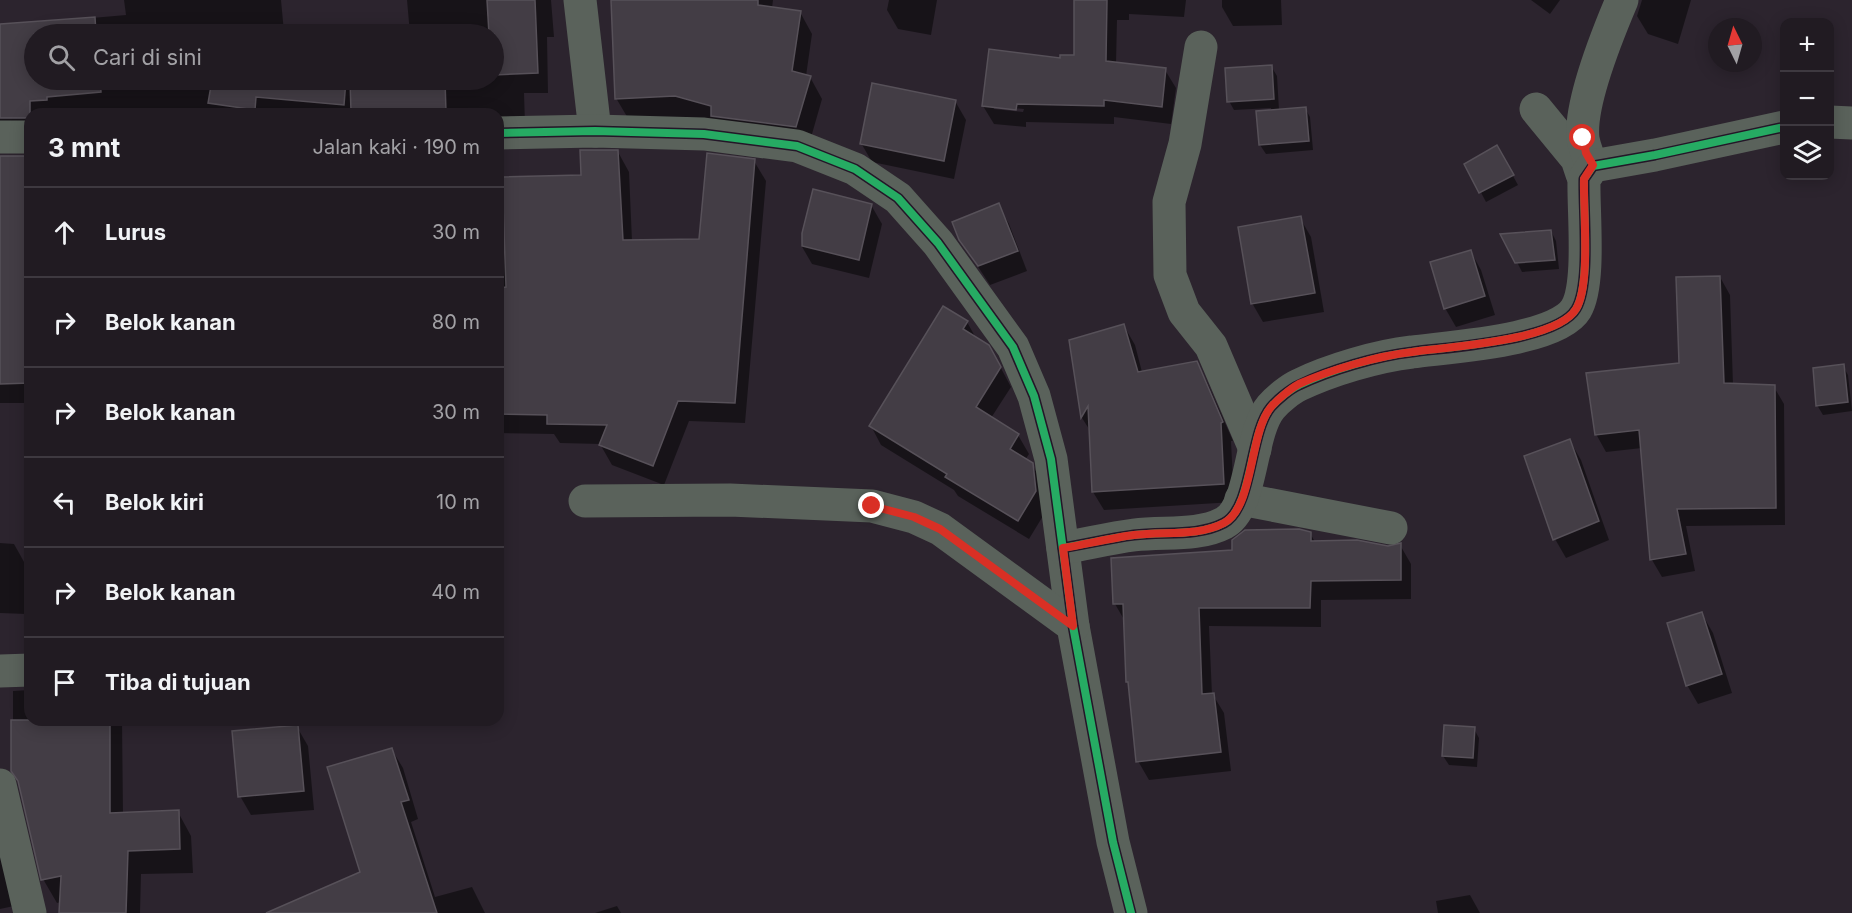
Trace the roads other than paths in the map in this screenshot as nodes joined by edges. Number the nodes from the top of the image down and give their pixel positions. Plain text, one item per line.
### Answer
1 (580, 0) edge
2 (1622, 0) edge
3 (1201, 47) dead end
4 (1536, 110) dead end
5 (1834, 122) edge
6 (1852, 123) edge
7 (1780, 128) edge
8 (595, 131) junction
9 (504, 133) edge
10 (24, 136) edge
11 (0, 137) edge
12 (1589, 172) junction
13 (1255, 449) junction
14 (1241, 499) junction
15 (585, 501) dead end
16 (1391, 528) dead end
17 (1063, 548) junction
18 (1073, 626) junction
19 (24, 670) edge
20 (0, 671) edge
21 (0, 785) edge
22 (30, 913) edge
23 (1131, 913) edge

1 - 8 street
2 - 12 street
3 - 13 street
4 - 12 street
5 - 6 street
7 - 12 street
8 - 9 street
8 - 17 street
10 - 11 street
12 - 13 street
13 - 14 street
14 - 16 street
14 - 17 street
15 - 18 street
17 - 18 street
18 - 23 street
19 - 20 street
21 - 22 street

